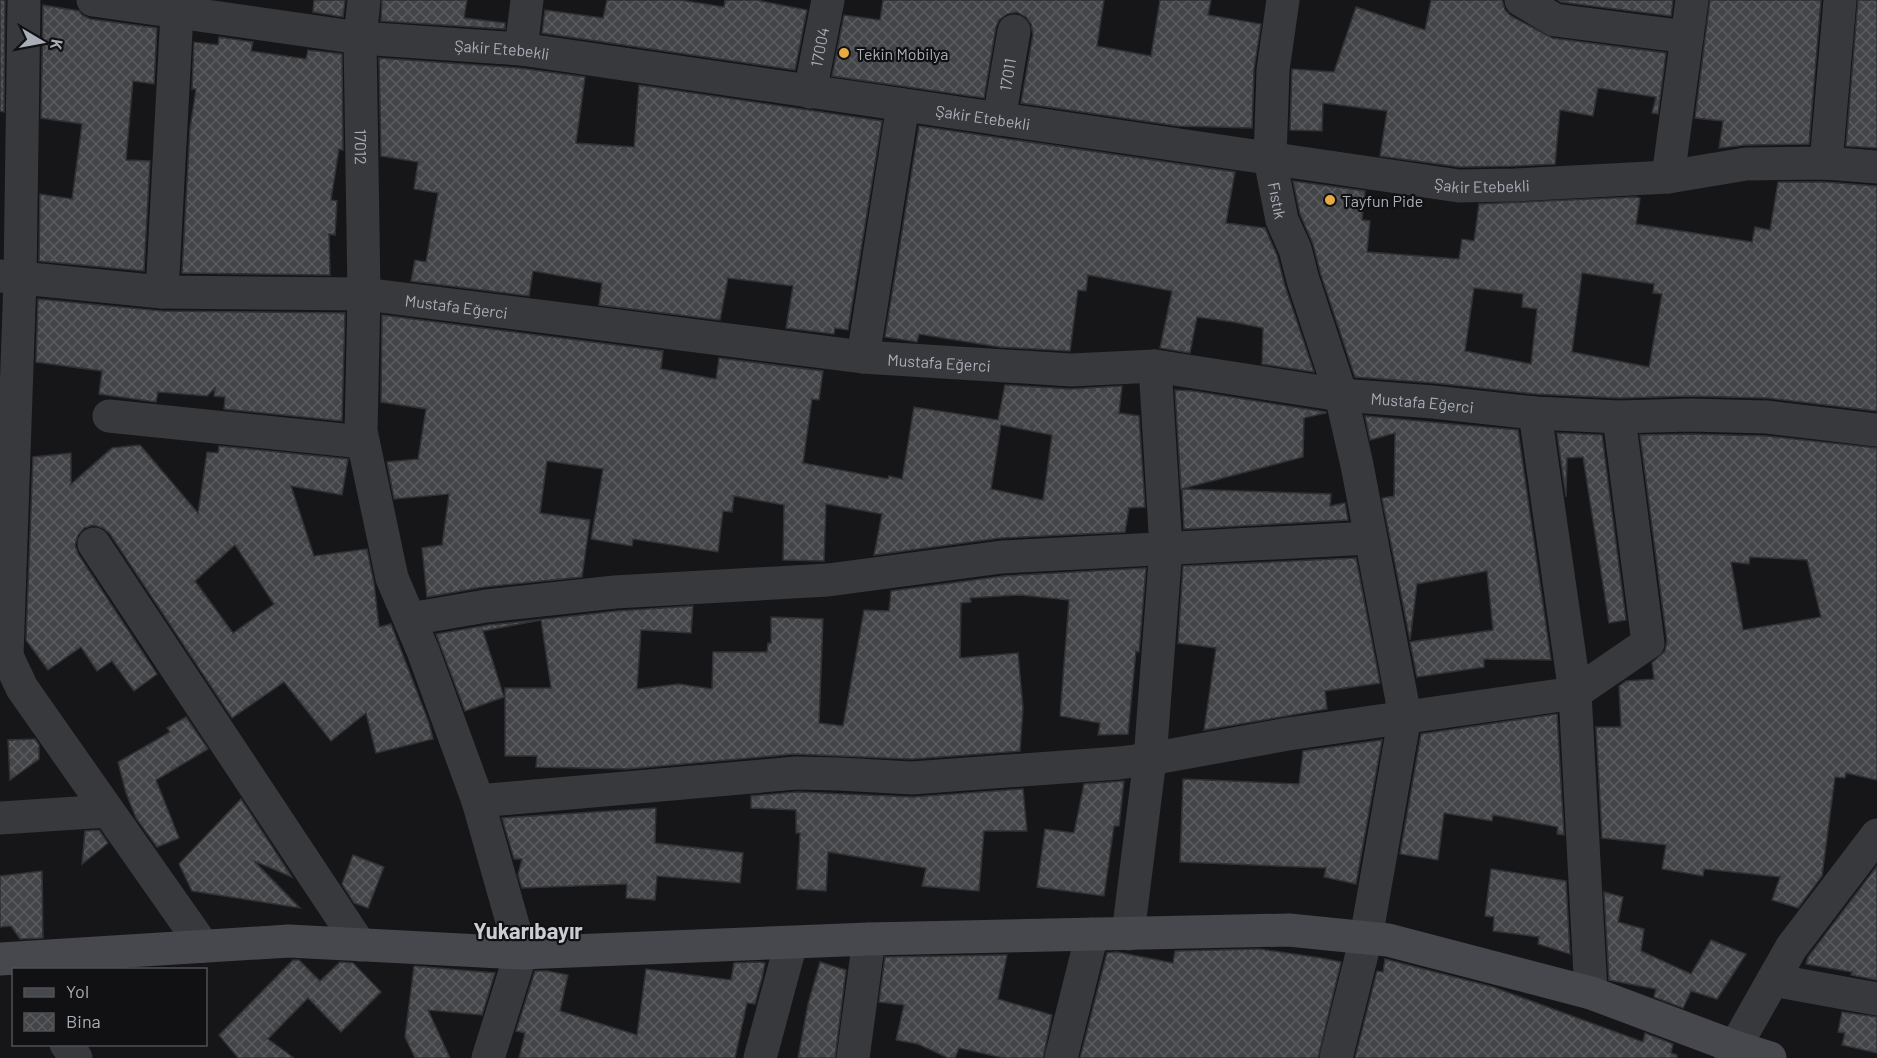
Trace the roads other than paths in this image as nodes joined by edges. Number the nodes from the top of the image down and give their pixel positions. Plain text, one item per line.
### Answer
1 (24, 0) edge
2 (93, 0) edge
3 (364, 0) edge
4 (527, 0) edge
5 (828, 0) edge
6 (1283, 0) edge
7 (1521, 0) edge
8 (1692, 0) edge
9 (1840, 0) edge
10 (136, 3) edge
11 (177, 13) junction
12 (1014, 31) dead end
13 (1687, 37) junction
14 (360, 39) junction
15 (521, 49) junction
16 (810, 92) junction
17 (903, 105) junction
18 (999, 119) junction
19 (1270, 159) junction
20 (1826, 163) junction
21 (11, 164) edge
22 (1877, 167) edge
23 (1668, 177) junction
24 (10, 278) edge
25 (162, 292) junction
26 (364, 294) junction
27 (863, 357) junction
28 (1155, 366) junction
29 (1341, 395) junction
30 (1535, 413) junction
31 (108, 416) dead end
32 (1619, 417) junction
33 (1877, 430) edge
34 (363, 442) junction
35 (1371, 538) junction
36 (94, 544) dead end
37 (1166, 548) junction
38 (410, 619) junction
39 (4, 656) edge
40 (1575, 693) junction
41 (1405, 717) junction
42 (1150, 759) junction
43 (478, 801) junction
44 (107, 811) junction
45 (0, 818) edge
46 (1877, 835) edge
47 (1864, 870) edge
48 (1092, 934) junction
49 (1128, 934) junction
50 (1366, 938) junction
51 (869, 939) junction
52 (791, 943) junction
53 (360, 945) junction
54 (203, 946) junction
55 (521, 953) junction
56 (6, 962) edge
57 (1773, 980) junction
58 (1591, 993) junction
59 (1877, 999) edge
60 (1733, 1053) edge
61 (488, 1058) edge
62 (760, 1058) edge
63 (853, 1058) edge
64 (1062, 1058) edge
65 (1336, 1058) edge
66 (1770, 1058) edge

1 - 21 street
2 - 10 street, Şakir Etebekli
3 - 14 street, 17012
4 - 15 street
5 - 16 street, 17004
6 - 19 street, Fıstık
7 - 13 street
8 - 13 street
9 - 20 street
10 - 11 street, Şakir Etebekli
11 - 14 street, Şakir Etebekli
11 - 25 street
12 - 18 street, 17011
13 - 23 street
14 - 15 street, Şakir Etebekli
14 - 26 street, 17012
15 - 16 street, Şakir Etebekli
16 - 17 street, Şakir Etebekli
17 - 18 street, Şakir Etebekli
17 - 27 street
18 - 19 street, Şakir Etebekli
19 - 23 street, Şakir Etebekli
19 - 29 street, Fıstık
20 - 22 street, Şakir Etebekli
20 - 23 street, Şakir Etebekli
21 - 24 street
24 - 25 street, Mustafa Eğerci
24 - 39 street
25 - 26 street, Mustafa Eğerci
26 - 27 street, Mustafa Eğerci
26 - 34 street, 17012
27 - 28 street, Mustafa Eğerci
28 - 29 street, Mustafa Eğerci
28 - 37 street
29 - 30 street, Mustafa Eğerci
29 - 35 street, Fıstık
30 - 32 street, Mustafa Eğerci
30 - 40 street
31 - 34 street
32 - 33 street, Mustafa Eğerci
32 - 40 street
34 - 38 street, 17012
35 - 37 street
35 - 41 street, Fıstık
36 - 53 street
37 - 38 street
37 - 42 street
38 - 43 street, 17012
39 - 44 street
40 - 41 street
40 - 58 street
41 - 42 street
41 - 50 street
42 - 43 street
42 - 49 street
43 - 55 street, 17012
44 - 45 street
44 - 54 street
46 - 47 street
47 - 57 street
48 - 49 street
48 - 51 street
48 - 64 street
49 - 50 street
50 - 58 street
50 - 65 street
51 - 52 street
51 - 63 street
52 - 55 street
52 - 62 street
53 - 54 street
53 - 55 street
54 - 56 street
55 - 61 street
57 - 59 street
57 - 60 street
58 - 60 street
60 - 66 street

